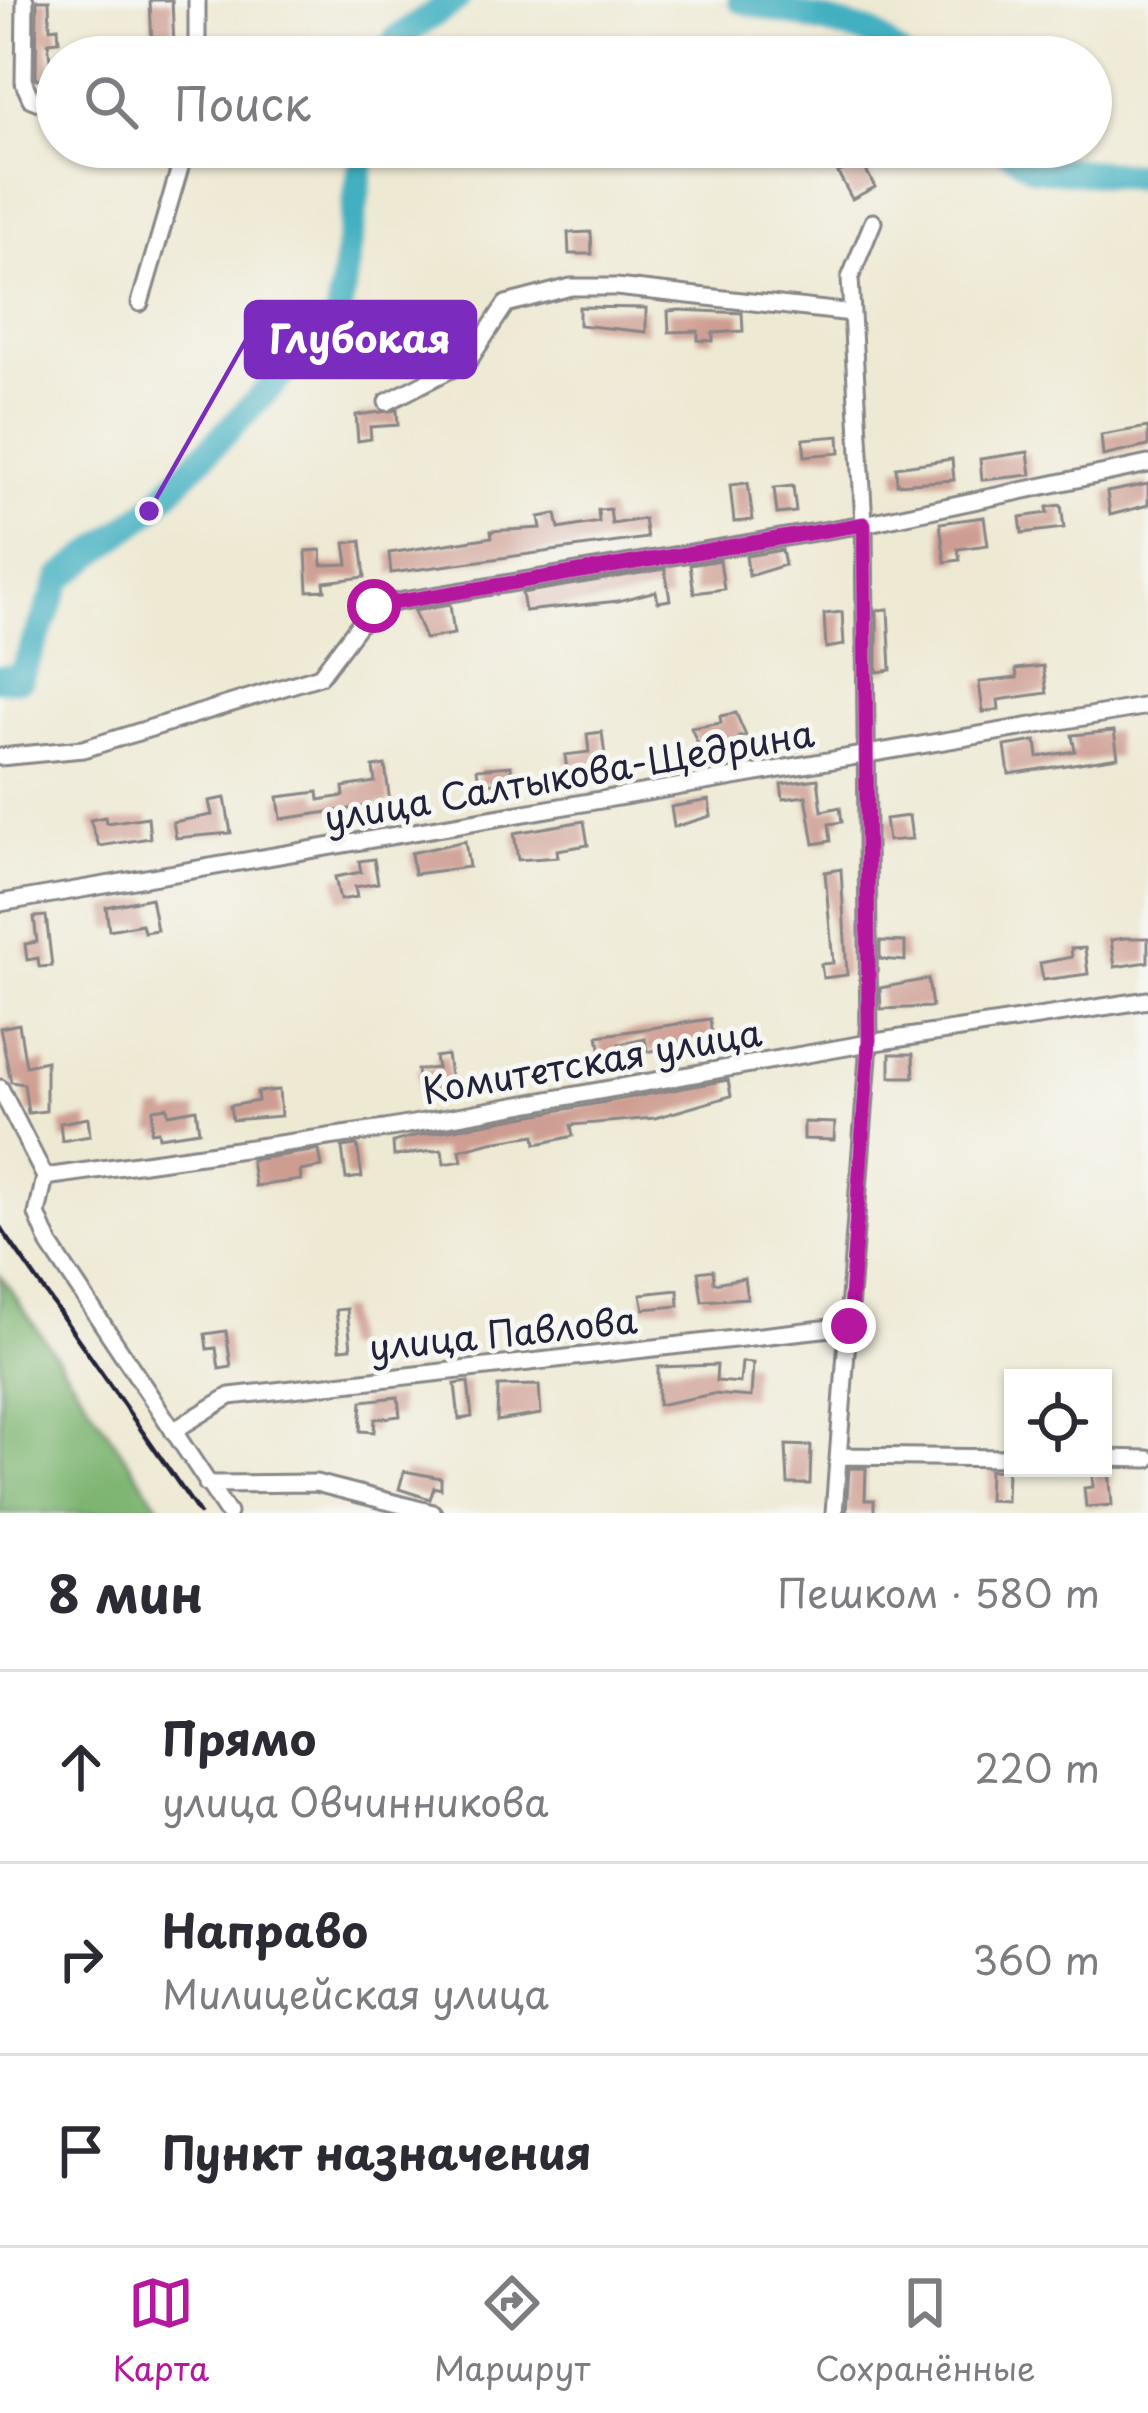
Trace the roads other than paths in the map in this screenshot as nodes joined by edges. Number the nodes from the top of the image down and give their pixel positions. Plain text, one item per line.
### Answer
1 (25, 0) edge
2 (197, 0) edge
3 (197, 36) edge
4 (36, 101) edge
5 (180, 168) edge
6 (873, 222) dead end
7 (140, 304) dead end
8 (852, 313) junction
9 (387, 402) dead end
10 (1148, 464) edge
11 (864, 524) junction
12 (1148, 706) edge
13 (0, 757) edge
14 (865, 757) junction
15 (0, 903) edge
16 (1148, 1000) edge
17 (869, 1042) junction
18 (0, 1088) edge
19 (45, 1177) junction
20 (849, 1326) junction
21 (173, 1431) junction
22 (838, 1456) junction
23 (1004, 1458) edge
24 (1112, 1458) edge
25 (1148, 1459) edge
26 (207, 1484) junction
27 (228, 1513) edge
28 (434, 1513) edge
29 (834, 1513) edge

1 - 4 street
2 - 3 street
5 - 7 street
6 - 8 street
8 - 9 street
8 - 11 street
10 - 11 street
11 - 13 street
11 - 14 street
12 - 14 street, улица Салтыкова-Щедрина
14 - 15 street, улица Салтыкова-Щедрина
14 - 17 street
16 - 17 street, Комитетская улица
17 - 19 street, Комитетская улица
17 - 20 street
18 - 19 street
19 - 21 street
20 - 21 street, улица Павлова
20 - 22 street
21 - 26 street
22 - 23 street
22 - 29 street
24 - 25 street
26 - 27 street
26 - 28 street

